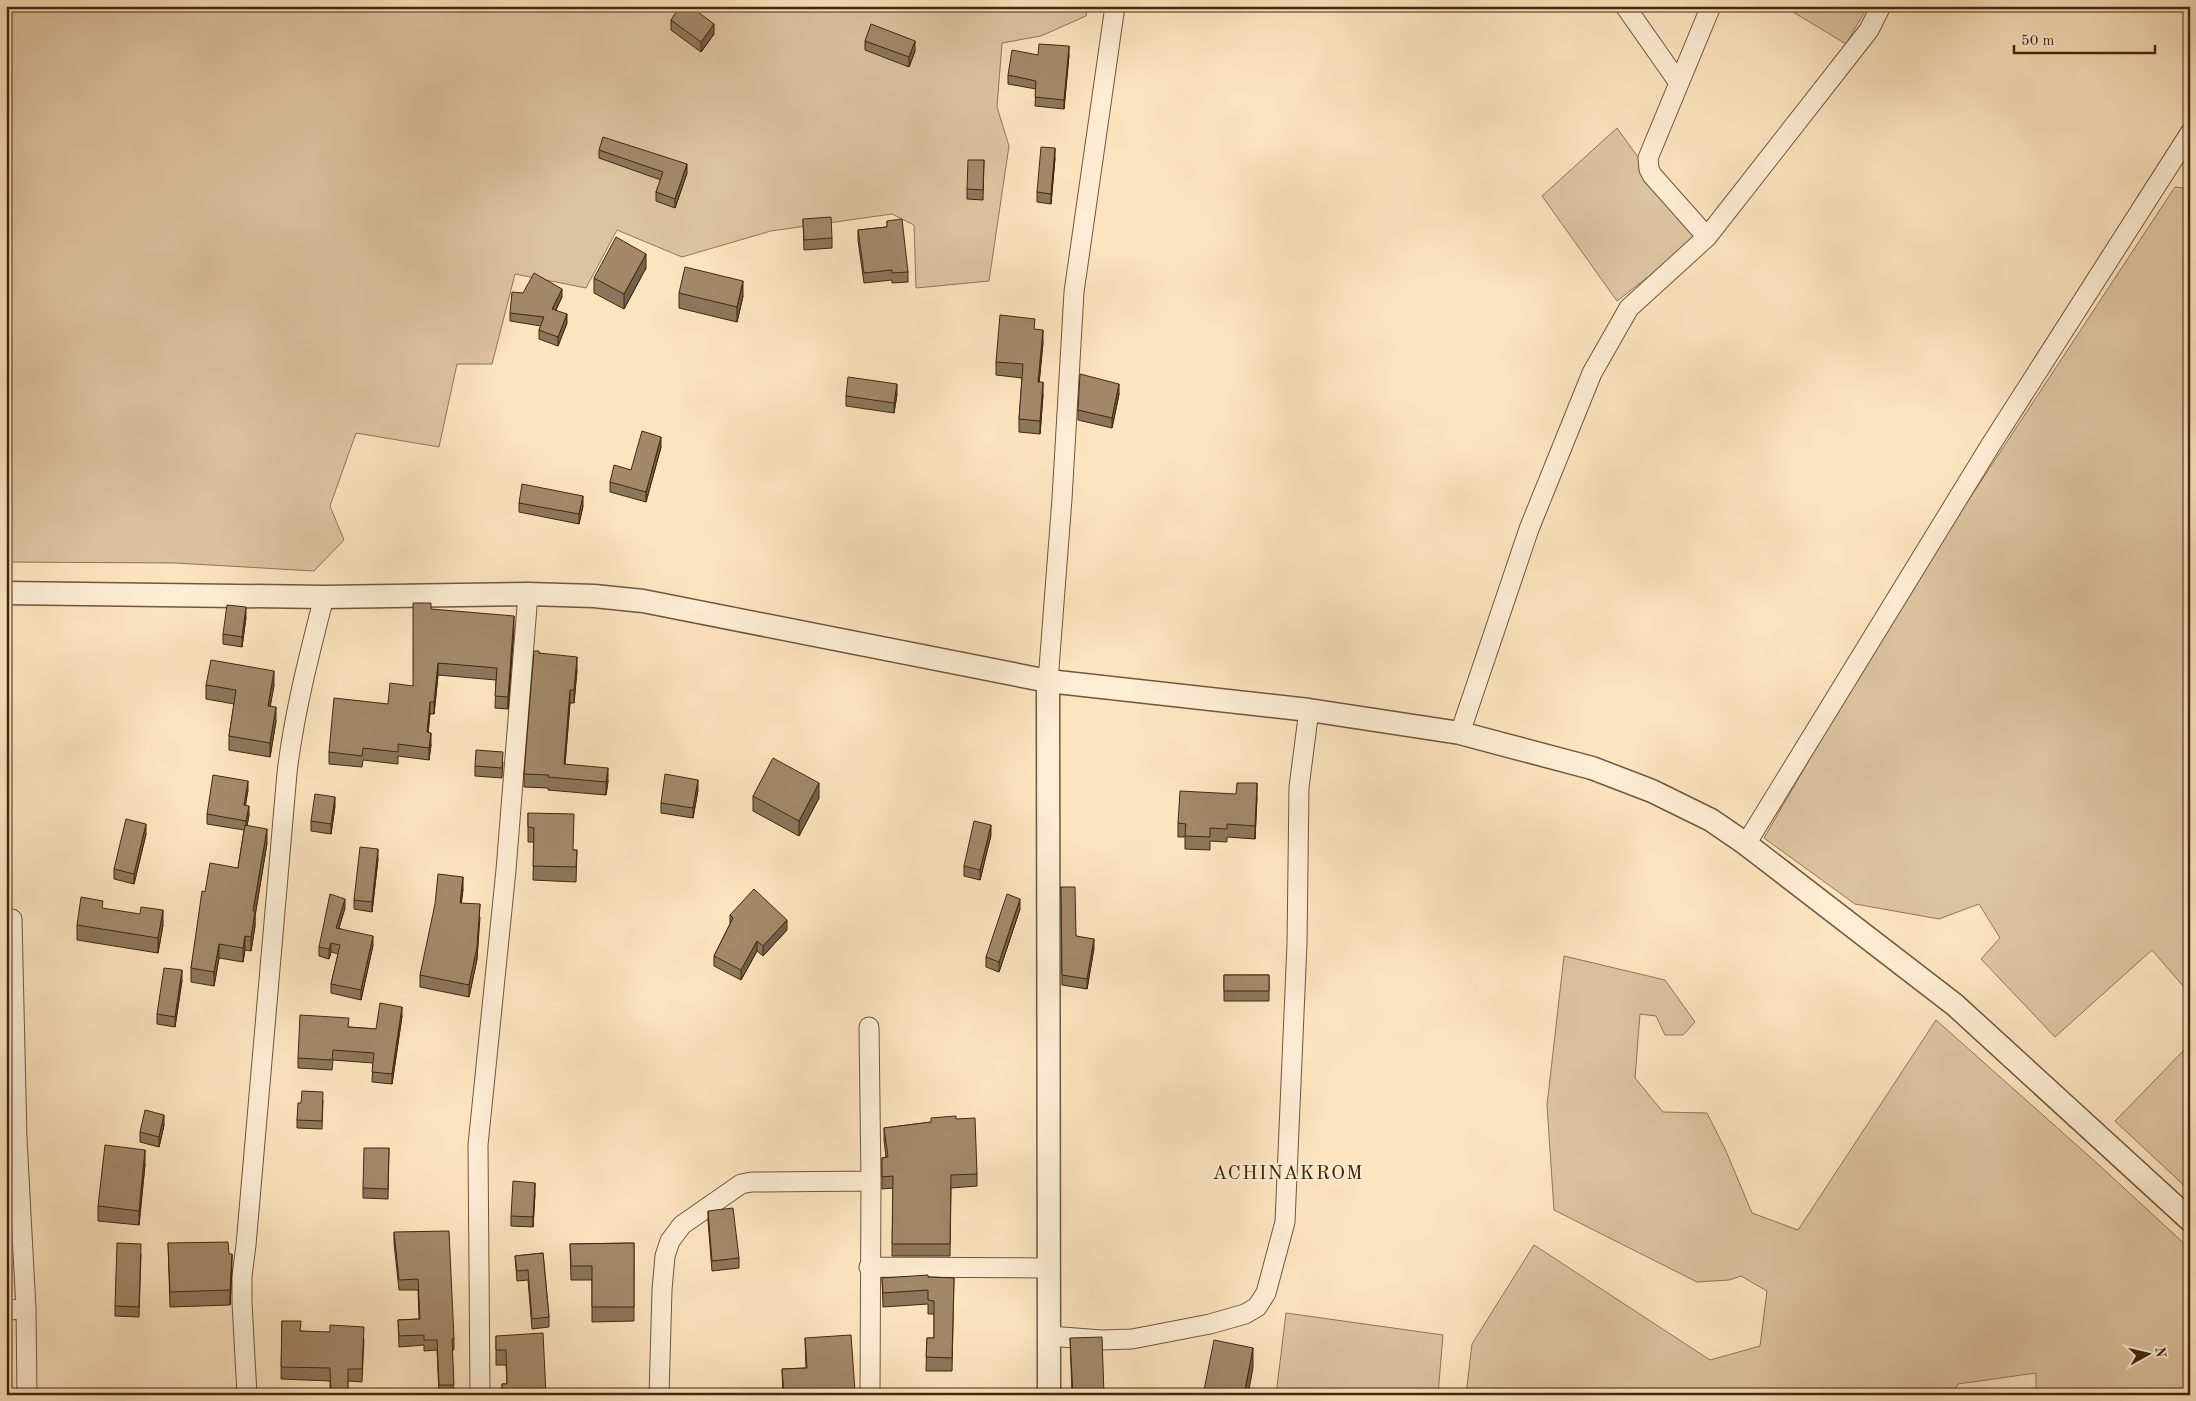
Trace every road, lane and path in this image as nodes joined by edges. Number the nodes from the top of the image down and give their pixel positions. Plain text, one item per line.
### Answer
1 (1115, 6) edge
2 (1625, 6) edge
3 (1711, 6) edge
4 (1881, 6) edge
5 (1679, 83) junction
6 (2190, 133) edge
7 (1707, 237) junction
8 (6, 593) edge
9 (528, 594) junction
10 (324, 597) junction
11 (1048, 681) junction
12 (1309, 710) junction
13 (1460, 733) junction
14 (1746, 844) junction
15 (12, 920) dead end
16 (869, 1027) dead end
17 (12, 1138) edge
18 (871, 1180) junction
19 (2190, 1220) edge
20 (870, 1267) junction
21 (1050, 1268) junction
22 (26, 1309) junction
23 (6, 1310) edge
24 (1050, 1336) junction
25 (27, 1395) edge
26 (247, 1395) edge
27 (480, 1395) edge
28 (659, 1395) edge
29 (870, 1395) edge
30 (1048, 1395) edge

1 - 11 street
2 - 5 street
3 - 5 street
4 - 7 street
5 - 7 street
6 - 14 street
7 - 13 street
8 - 10 street
9 - 10 street
9 - 11 street
9 - 27 street
10 - 26 street
11 - 12 street
11 - 21 street
12 - 13 street
12 - 24 street
13 - 14 street
14 - 19 street
15 - 17 street
16 - 18 street
17 - 22 street
18 - 20 street
18 - 28 street
20 - 21 street
20 - 29 street
21 - 24 street
22 - 23 street
22 - 25 street
24 - 30 street

